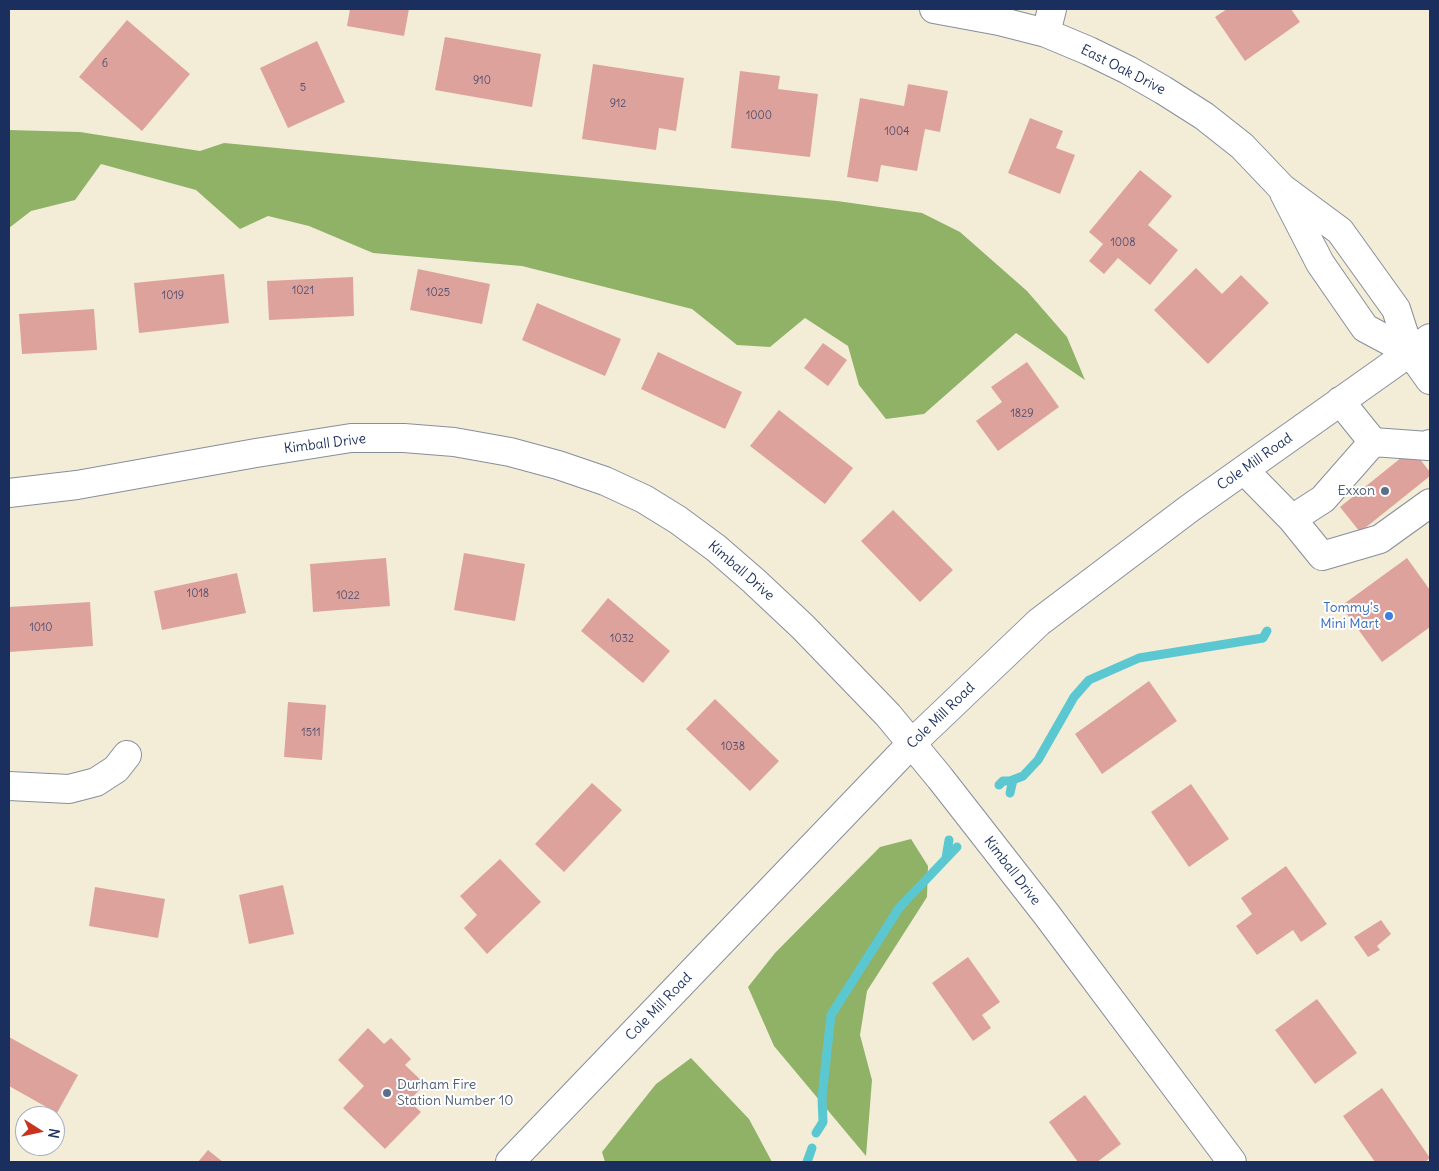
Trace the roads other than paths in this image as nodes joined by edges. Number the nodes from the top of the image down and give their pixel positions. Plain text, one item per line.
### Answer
1 (934, 9) edge
2 (1049, 21) edge
3 (1282, 188) junction
4 (1420, 345) edge
5 (1430, 380) edge
6 (1340, 401) junction
7 (1373, 442) junction
8 (1430, 444) edge
9 (1244, 470) junction
10 (9, 493) edge
11 (1430, 504) edge
12 (1292, 519) junction
13 (911, 744) junction
14 (127, 755) dead end
15 (9, 786) edge
16 (510, 1162) edge
17 (1232, 1162) edge

1 - 2 street, East Oak Drive
2 - 3 street, East Oak Drive
3 - 4 street, East Oak Drive
3 - 4 street, East Oak Drive
4 - 5 street, East Oak Drive
4 - 6 street, Cole Mill Road
6 - 7 street
6 - 9 street, Cole Mill Road
7 - 8 street
7 - 12 street
9 - 12 street
9 - 13 street, Cole Mill Road
10 - 13 street, Kimball Drive
11 - 12 street
13 - 16 street, Cole Mill Road
13 - 17 street, Kimball Drive
14 - 15 street

